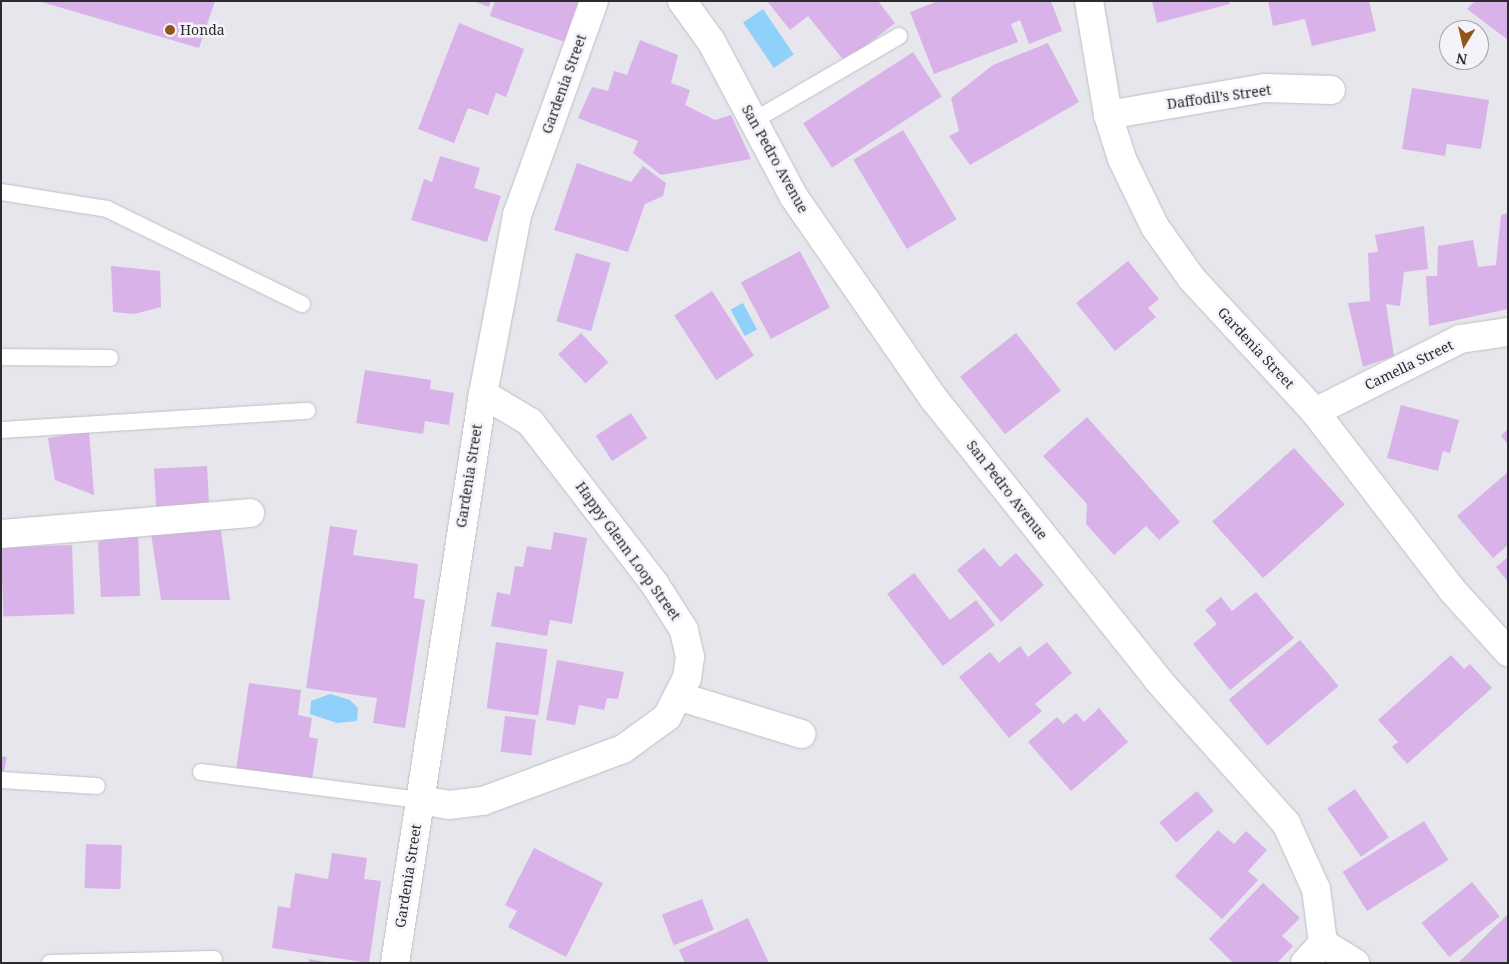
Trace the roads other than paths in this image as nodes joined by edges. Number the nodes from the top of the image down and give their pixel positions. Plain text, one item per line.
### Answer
1 (594, 1) edge
2 (682, 1) edge
3 (1089, 1) edge
4 (899, 36) dead end
5 (1331, 90) dead end
6 (1108, 115) junction
7 (753, 121) junction
8 (1, 192) edge
9 (302, 304) dead end
10 (1508, 332) edge
11 (1, 357) edge
12 (110, 358) dead end
13 (483, 394) junction
14 (307, 411) dead end
15 (1315, 412) junction
16 (1, 430) edge
17 (250, 513) dead end
18 (1, 534) edge
19 (1508, 652) edge
20 (681, 697) junction
21 (801, 734) dead end
22 (201, 772) dead end
23 (1, 780) edge
24 (97, 786) dead end
25 (421, 800) junction
26 (1323, 942) junction
27 (214, 959) dead end
28 (50, 963) edge
29 (395, 963) edge
30 (1305, 963) edge
31 (1355, 963) edge

1 - 13 street, Gardenia Street
2 - 7 street, San Pedro Avenue
3 - 6 street, Gardenia Street
4 - 7 lane
5 - 6 street, Daffodil’s Street
6 - 15 street, Gardenia Street
7 - 26 street, San Pedro Avenue
8 - 9 lane
10 - 15 street, Camella Street
11 - 12 lane
13 - 20 street, Happy Glenn Loop Street
13 - 25 street, Gardenia Street
14 - 16 lane
15 - 19 street, Gardenia Street
17 - 18 street
20 - 21 street
20 - 25 street, Happy Glenn Loop Street
22 - 25 lane
23 - 24 lane
25 - 29 street, Gardenia Street
26 - 30 street
26 - 31 street
27 - 28 lane

